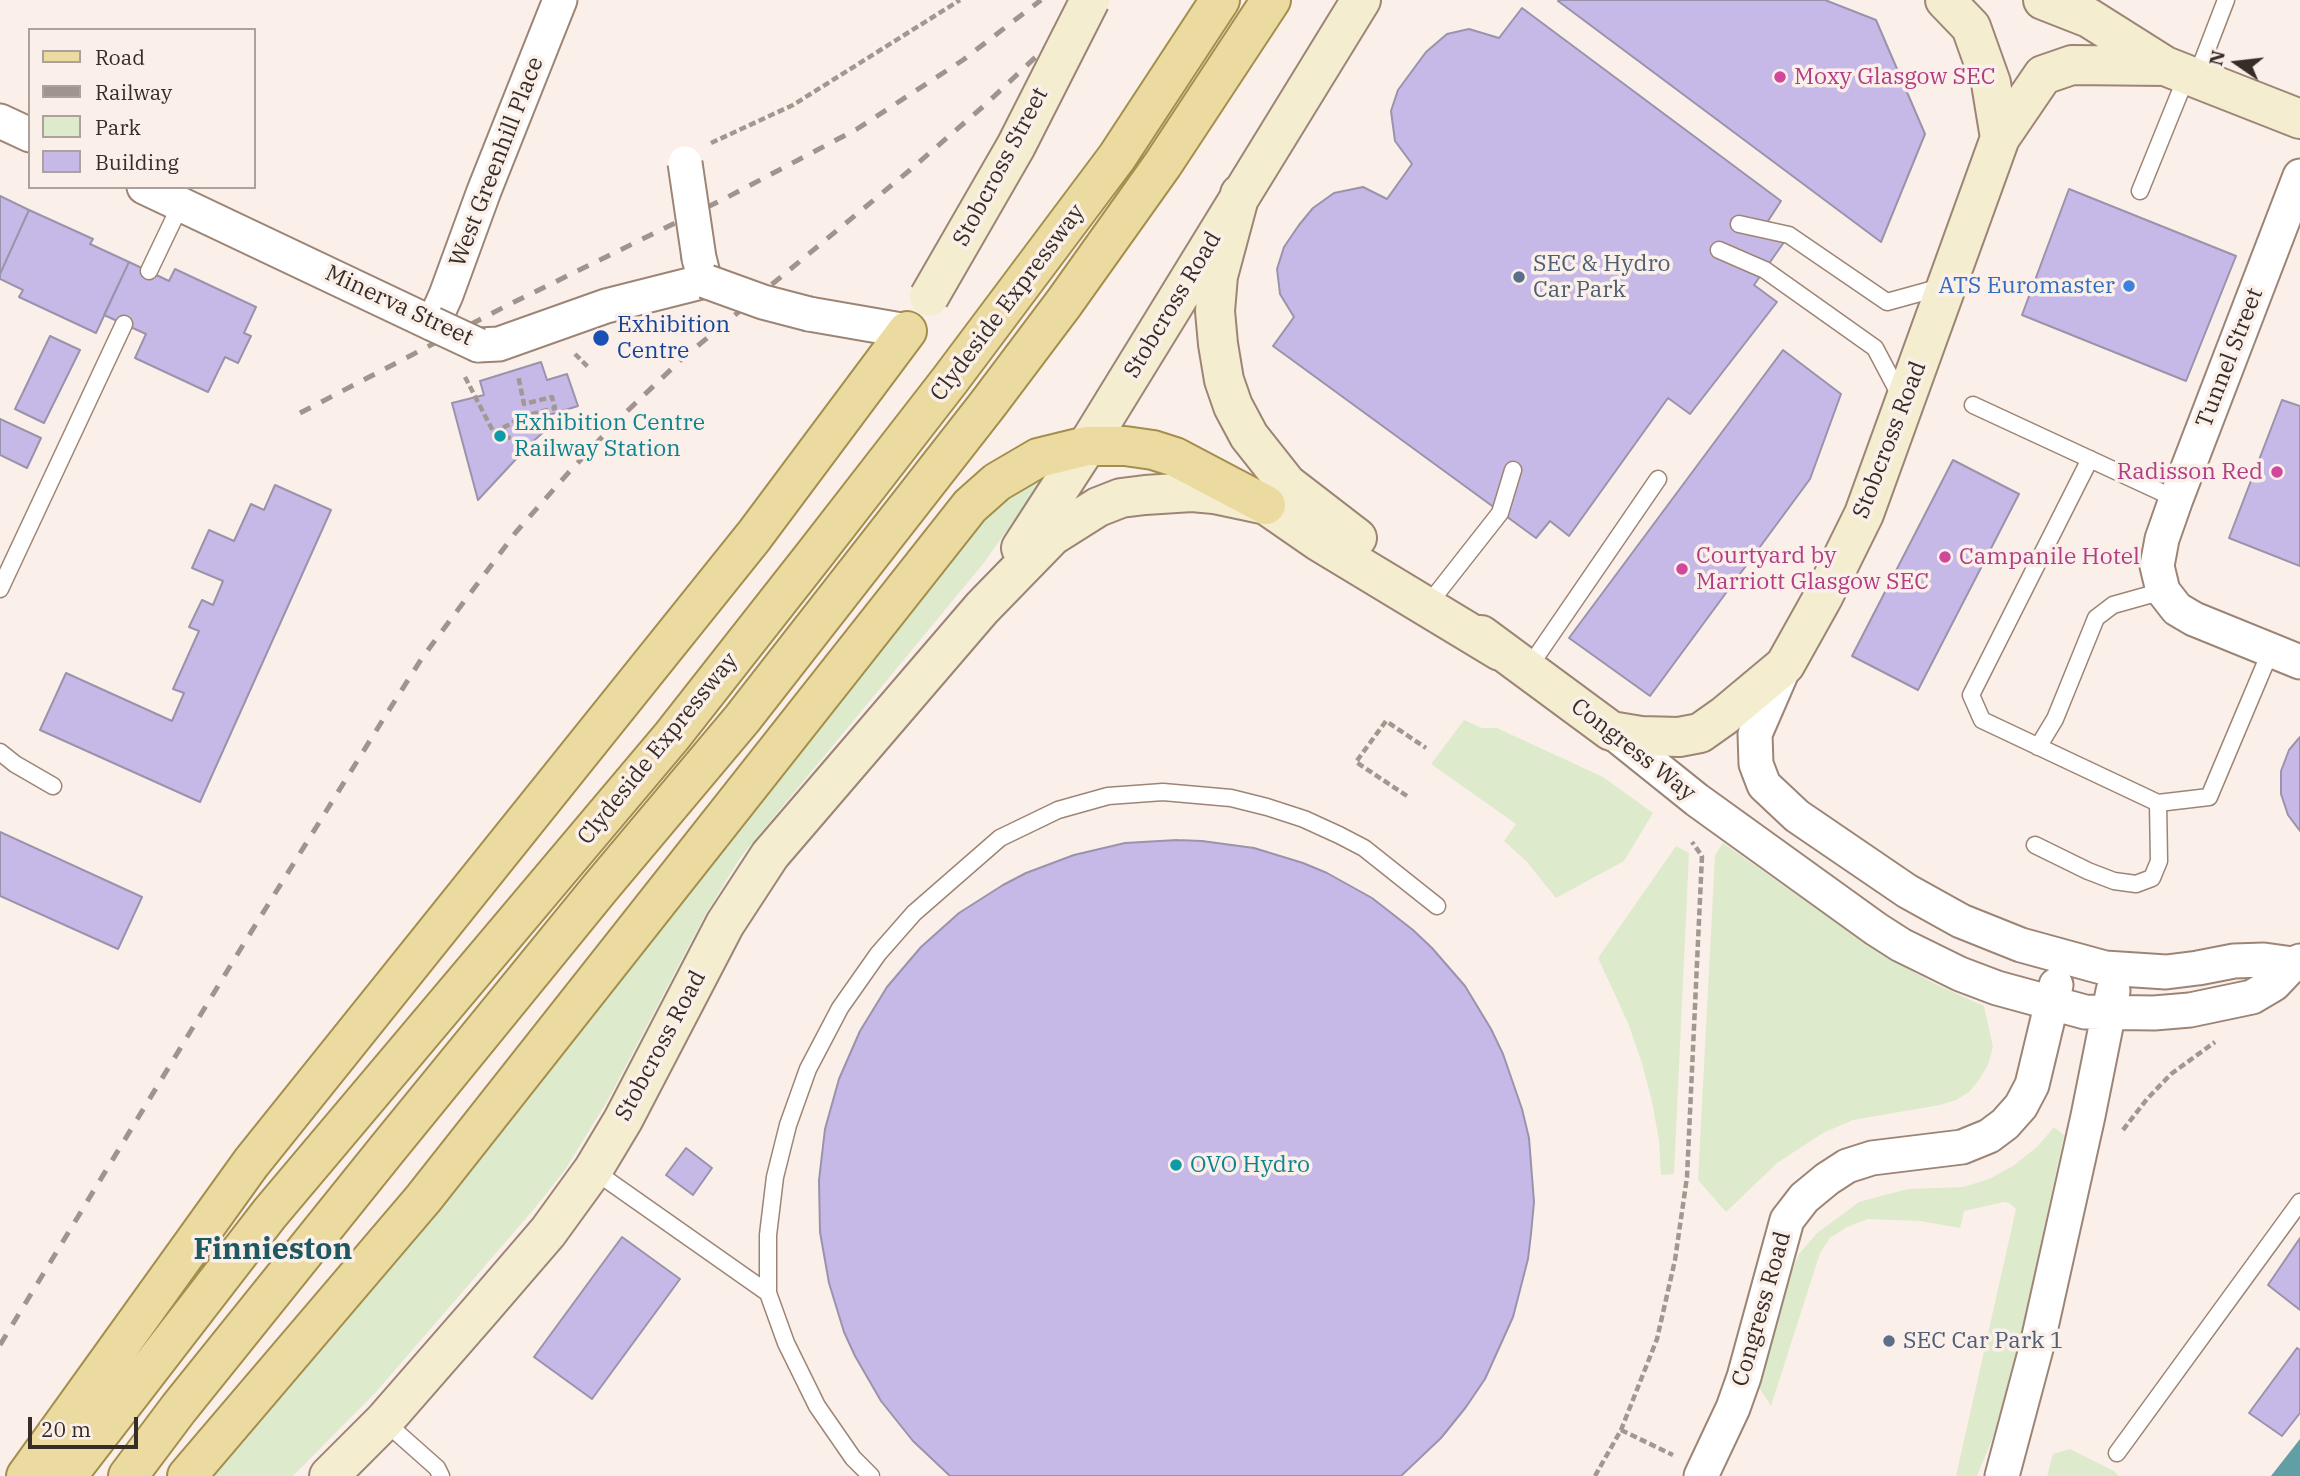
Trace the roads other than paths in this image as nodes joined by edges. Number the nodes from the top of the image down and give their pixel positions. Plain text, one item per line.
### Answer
1 (560, 0) edge
2 (1090, 0) edge
3 (1220, 0) edge
4 (1271, 0) edge
5 (1361, 0) edge
6 (1945, 0) edge
7 (2043, 0) edge
8 (2226, 0) edge
9 (2183, 73) junction
10 (2300, 119) edge
11 (0, 121) edge
12 (28, 134) edge
13 (2000, 138) junction
14 (685, 159) road end
15 (2300, 176) edge
16 (148, 189) edge
17 (2140, 191) dead end
18 (1240, 194) junction
19 (181, 204) junction
20 (1739, 224) dead end
21 (1719, 250) dead end
22 (702, 270) junction
23 (149, 271) dead end
24 (1947, 286) junction
25 (440, 309) junction
26 (124, 324) dead end
27 (907, 331) junction
28 (1905, 405) junction
29 (1973, 405) dead end
30 (1087, 446) junction
31 (2090, 459) junction
32 (1513, 470) dead end
33 (1658, 479) dead end
34 (2176, 499) junction
35 (1266, 505) junction
36 (0, 589) edge
37 (2163, 591) junction
38 (1434, 597) junction
39 (982, 608) junction
40 (2285, 656) edge
41 (1514, 661) junction
42 (1785, 666) junction
43 (1611, 731) junction
44 (2038, 747) junction
45 (0, 752) edge
46 (53, 786) dead end
47 (2158, 803) junction
48 (2035, 845) dead end
49 (1437, 906) dead end
50 (2062, 957) junction
51 (2296, 962) edge
52 (2117, 970) junction
53 (2051, 1004) junction
54 (2109, 1013) junction
55 (593, 1170) junction
56 (2300, 1202) edge
57 (768, 1293) junction
58 (2022, 1404) junction
59 (384, 1421) junction
60 (2118, 1453) dead end
61 (1703, 1473) edge
62 (26, 1476) edge
63 (67, 1476) edge
64 (128, 1476) edge
65 (187, 1476) edge
66 (329, 1476) edge
67 (441, 1476) edge
68 (870, 1476) edge
69 (1985, 1476) edge
70 (2002, 1476) edge

1 - 25 street, West Greenhill Place
2 - 27 street, Stobcross Street, bridge
3 - 63 main road, Clydeside Expressway
4 - 64 main road, Clydeside Expressway
5 - 18 street, Stobcross Road
6 - 13 street, Stobcross Road
7 - 9 street
8 - 9 lane
9 - 10 street
9 - 13 street, Stobcross Road
9 - 17 lane
11 - 12 street
13 - 24 street, Stobcross Road
14 - 22 street, bridge
15 - 34 street, Tunnel Street
16 - 19 street, Minerva Street
18 - 30 street, Stobcross Road
18 - 38 street, Congress Way
19 - 23 lane
19 - 25 street, Minerva Street
20 - 24 lane
21 - 28 lane
22 - 25 street, Minerva Street, bridge
22 - 27 street, bridge
24 - 28 street, Stobcross Road
26 - 36 lane
27 - 62 main road
28 - 42 street, Stobcross Road
29 - 31 lane
30 - 35 main road
30 - 39 street, Stobcross Road
30 - 65 main road
31 - 34 lane
31 - 44 lane
32 - 38 lane
33 - 41 lane
34 - 37 street, Tunnel Street
35 - 39 street, Stobcross Road
35 - 41 street, Stobcross Road
37 - 40 street
37 - 44 lane
38 - 41 street, Congress Way
39 - 55 street, Stobcross Road
40 - 47 lane
41 - 43 street, Congress Way
42 - 43 street, Stobcross Road
42 - 50 street, Congress Way
43 - 53 street, Congress Way
44 - 47 lane
45 - 46 lane
47 - 48 lane
49 - 57 lane
50 - 52 street, Congress Way
50 - 53 street, Congress Road
51 - 52 street, Congress Way
51 - 54 street, Congress Way
52 - 54 street
53 - 54 street, Congress Way
53 - 61 street, Congress Road
54 - 58 street
55 - 57 lane
55 - 59 street, Stobcross Road
56 - 60 lane
57 - 68 lane
58 - 69 lane
58 - 70 street
59 - 66 street, Stobcross Road
59 - 67 lane

